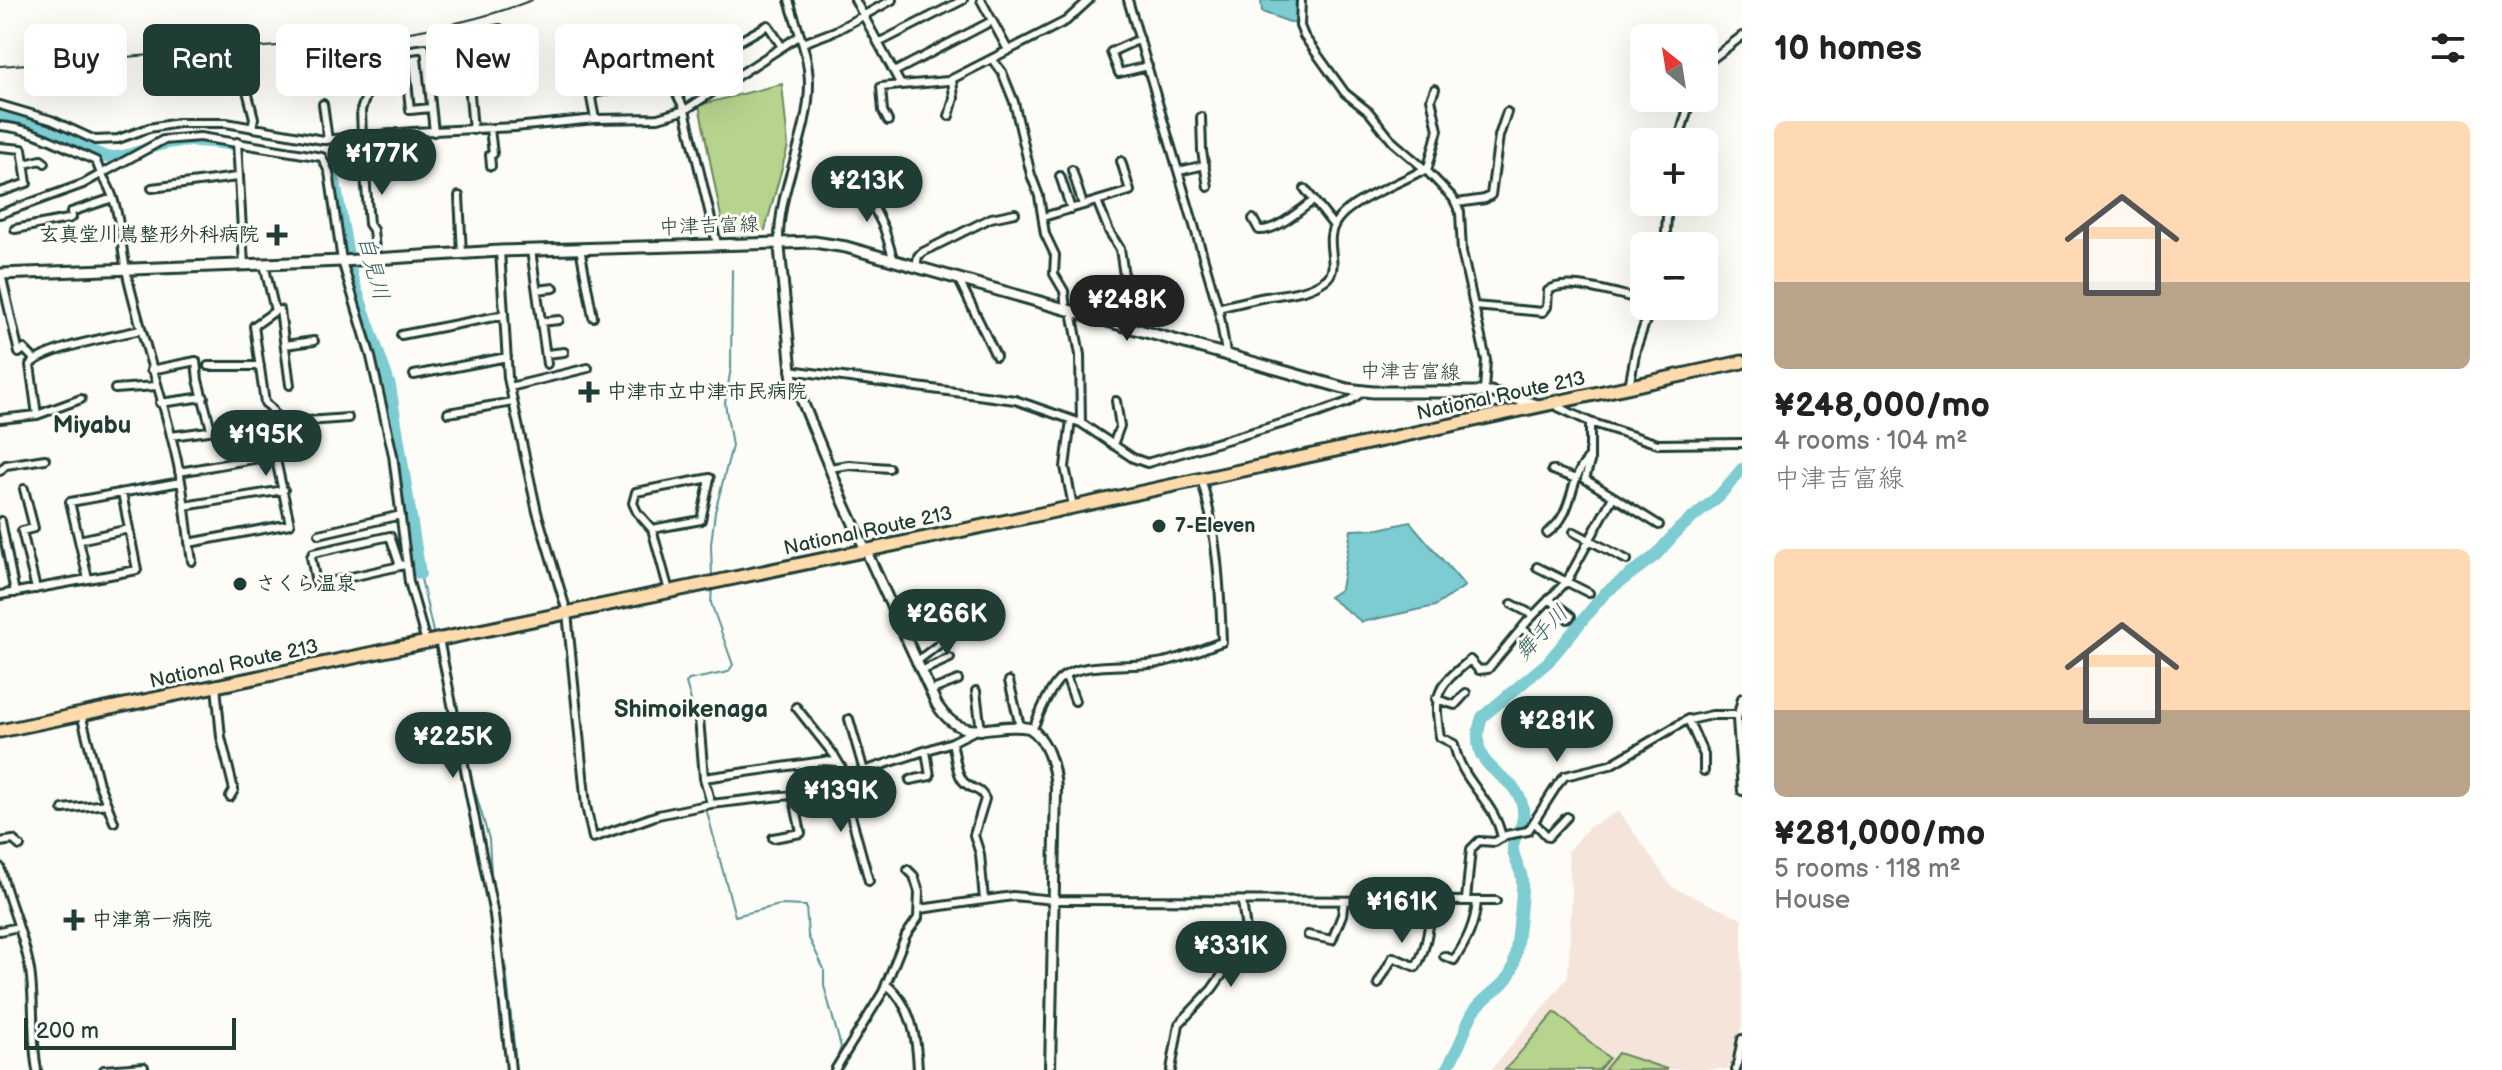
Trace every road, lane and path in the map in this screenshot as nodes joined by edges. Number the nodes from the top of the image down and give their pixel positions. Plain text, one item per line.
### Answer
1 (789, 0) edge
2 (855, 0) edge
3 (892, 0) edge
4 (963, 0) edge
5 (981, 0) edge
6 (1089, 0) edge
7 (1128, 0) edge
8 (1301, 0) edge
9 (863, 15) junction
10 (992, 21) junction
11 (799, 36) junction
12 (1742, 36) edge
13 (743, 39) edge
14 (1140, 39) junction
15 (803, 43) junction
16 (878, 43) junction
17 (782, 47) junction
18 (1008, 50) junction
19 (1718, 54) edge
20 (426, 57) edge
21 (992, 59) junction
22 (1148, 66) junction
23 (894, 72) junction
24 (952, 79) junction
25 (901, 85) junction
26 (1435, 89) dead end
27 (248, 96) edge
28 (365, 96) edge
29 (430, 96) edge
30 (471, 96) edge
31 (593, 96) edge
32 (678, 96) edge
33 (323, 104) dead end
34 (0, 105) edge
35 (431, 108) junction
36 (685, 110) junction
37 (1507, 112) dead end
38 (949, 116) dead end
39 (1201, 117) dead end
40 (595, 119) junction
41 (888, 121) dead end
42 (0, 126) edge
43 (252, 128) junction
44 (490, 129) junction
45 (473, 130) junction
46 (138, 131) junction
47 (434, 132) junction
48 (398, 133) junction
49 (362, 137) junction
50 (328, 140) junction
51 (237, 142) junction
52 (0, 147) edge
53 (143, 150) junction
54 (1121, 161) dead end
55 (45, 163) dead end
56 (25, 164) junction
57 (1205, 165) junction
58 (491, 166) dead end
59 (1072, 170) dead end
60 (401, 171) dead end
61 (1179, 171) junction
62 (1427, 171) junction
63 (101, 174) junction
64 (1060, 176) dead end
65 (237, 177) junction
66 (861, 182) dead end
67 (1208, 187) dead end
68 (152, 188) dead end
69 (1305, 189) dead end
70 (0, 192) edge
71 (459, 196) dead end
72 (113, 198) junction
73 (1097, 201) junction
74 (1313, 201) junction
75 (1457, 203) junction
76 (1083, 205) junction
77 (1071, 209) junction
78 (1015, 213) dead end
79 (0, 214) edge
80 (1043, 217) junction
81 (1253, 219) dead end
82 (1334, 226) junction
83 (15, 229) dead end
84 (779, 242) junction
85 (717, 244) junction
86 (580, 248) junction
87 (531, 250) junction
88 (500, 251) junction
89 (462, 254) junction
90 (376, 259) junction
91 (342, 261) junction
92 (894, 261) junction
93 (264, 264) junction
94 (244, 265) junction
95 (916, 267) junction
96 (125, 269) junction
97 (1, 274) edge
98 (959, 279) junction
99 (554, 288) dead end
100 (537, 290) junction
101 (1630, 298) edge
102 (1474, 306) junction
103 (1218, 308) junction
104 (1069, 310) junction
105 (275, 311) junction
106 (504, 315) junction
107 (593, 317) dead end
108 (559, 320) dead end
109 (1646, 320) edge
110 (541, 322) junction
111 (1128, 326) junction
112 (140, 330) junction
113 (401, 335) dead end
114 (314, 341) dead end
115 (285, 345) junction
116 (564, 352) dead end
117 (1226, 353) junction
118 (546, 354) junction
119 (996, 356) dead end
120 (507, 357) junction
121 (35, 360) junction
122 (1742, 362) edge
123 (547, 364) dead end
124 (208, 366) dead end
125 (260, 366) junction
126 (588, 368) dead end
127 (151, 370) junction
128 (790, 370) junction
129 (414, 375) dead end
130 (290, 385) dead end
131 (156, 386) junction
132 (510, 387) junction
133 (1629, 387) junction
134 (115, 389) dead end
135 (1364, 391) junction
136 (1484, 391) junction
137 (204, 397) junction
138 (81, 399) dead end
139 (1116, 401) dead end
140 (513, 402) junction
141 (160, 403) junction
142 (1556, 403) junction
143 (1541, 406) junction
144 (448, 413) dead end
145 (37, 415) junction
146 (348, 418) dead end
147 (0, 419) edge
148 (1071, 420) junction
149 (1590, 422) junction
150 (1081, 423) junction
151 (211, 429) junction
152 (171, 436) junction
153 (1742, 443) edge
154 (1113, 445) junction
155 (276, 455) junction
156 (1590, 457) junction
157 (45, 459) dead end
158 (829, 468) junction
159 (889, 468) dead end
160 (1552, 470) dead end
161 (0, 471) edge
162 (179, 472) junction
163 (1201, 478) junction
164 (1576, 479) junction
165 (181, 482) junction
166 (24, 489) dead end
167 (284, 490) junction
168 (122, 493) junction
169 (1613, 497) junction
170 (184, 506) junction
171 (1073, 506) junction
172 (401, 515) junction
173 (1, 521) edge
174 (1659, 525) dead end
175 (129, 529) junction
176 (652, 529) junction
177 (1574, 532) dead end
178 (1547, 533) dead end
179 (319, 534) dead end
180 (79, 540) junction
181 (1591, 541) junction
182 (189, 543) junction
183 (865, 550) junction
184 (1627, 560) dead end
185 (192, 561) dead end
186 (403, 565) junction
187 (1537, 567) dead end
188 (88, 579) junction
189 (1566, 581) junction
190 (36, 589) junction
191 (669, 591) junction
192 (15, 593) junction
193 (1589, 593) dead end
194 (0, 595) edge
195 (1549, 599) junction
196 (1512, 604) dead end
197 (567, 612) junction
198 (1533, 615) junction
199 (1568, 619) dead end
200 (960, 628) dead end
201 (1522, 628) junction
202 (1534, 638) dead end
203 (439, 639) junction
204 (426, 642) junction
205 (950, 658) dead end
206 (916, 662) junction
207 (921, 671) junction
208 (1066, 676) junction
209 (958, 680) dead end
210 (1009, 681) dead end
211 (216, 686) junction
212 (930, 691) junction
213 (976, 691) dead end
214 (1466, 693) dead end
215 (1742, 698) edge
216 (1436, 699) junction
217 (1075, 701) dead end
218 (796, 707) dead end
219 (81, 714) junction
220 (1737, 715) junction
221 (699, 718) dead end
222 (849, 719) dead end
223 (1688, 719) junction
224 (1020, 726) junction
225 (1032, 730) junction
226 (0, 731) edge
227 (978, 731) junction
228 (952, 742) junction
229 (926, 751) junction
230 (837, 762) junction
231 (864, 771) junction
232 (1704, 771) dead end
233 (704, 778) junction
234 (844, 778) junction
235 (910, 780) dead end
236 (1742, 791) edge
237 (793, 794) junction
238 (230, 797) dead end
239 (107, 804) junction
240 (711, 804) junction
241 (63, 809) dead end
242 (1567, 817) dead end
243 (114, 822) dead end
244 (1535, 823) junction
245 (773, 838) dead end
246 (1502, 838) junction
247 (0, 842) edge
248 (20, 846) dead end
249 (0, 867) edge
250 (908, 870) dead end
251 (869, 881) dead end
252 (984, 900) junction
253 (1054, 900) junction
254 (1433, 900) junction
255 (1466, 900) junction
256 (1242, 901) junction
257 (1344, 901) junction
258 (1477, 901) junction
259 (1496, 901) dead end
260 (920, 909) junction
261 (18, 927) junction
262 (0, 931) edge
263 (1308, 935) dead end
264 (1444, 956) dead end
265 (886, 984) junction
266 (1378, 984) dead end
267 (1742, 1039) edge
268 (144, 1067) dead end
269 (37, 1070) edge
270 (104, 1070) edge
271 (511, 1070) edge
272 (835, 1070) edge
273 (918, 1070) edge
274 (1050, 1070) edge
275 (1171, 1070) edge
276 (1736, 1070) edge

1 - 11 street
2 - 9 street
3 - 9 street
4 - 16 street
5 - 10 street
6 - 18 street
7 - 14 street
8 - 62 street
9 - 15 street
9 - 16 street
10 - 18 street
10 - 23 street
11 - 15 street
11 - 17 street
12 - 19 street
13 - 17 street
14 - 22 street
14 - 22 street
15 - 84 street
16 - 23 street
17 - 36 street
18 - 21 street
20 - 35 street
21 - 24 street
21 - 80 street
22 - 61 street
23 - 25 street
24 - 25 street
24 - 38 street
25 - 41 street
26 - 62 street
27 - 43 street
28 - 49 street
29 - 35 street
30 - 45 street
31 - 40 street
32 - 36 street
33 - 50 street
34 - 46 street
35 - 47 street
36 - 40 street
36 - 85 street
37 - 75 street
39 - 57 street
40 - 44 street
42 - 63 street
43 - 46 street
43 - 50 street
44 - 45 street
44 - 58 street
45 - 47 street
46 - 53 street
47 - 48 street
48 - 49 street
48 - 60 street
49 - 50 street
49 - 90 street
51 - 53 street
51 - 65 street
51 - 91 street
52 - 56 street
53 - 63 street
54 - 73 street
55 - 56 street
56 - 70 street
57 - 61 street
57 - 67 street
59 - 76 street
61 - 103 street
62 - 75 street
62 - 82 street
63 - 72 street
63 - 79 street
64 - 77 street
65 - 68 street
65 - 94 street
66 - 92 street
69 - 74 street
71 - 89 street
72 - 83 street
72 - 96 street
73 - 76 street
73 - 111 street
74 - 81 street
74 - 82 street
75 - 102 street
76 - 77 street
77 - 80 street
78 - 95 street
80 - 104 street
82 - 103 street
84 - 85 main road, 中津吉富線
84 - 92 main road, 中津吉富線
84 - 128 street
85 - 86 main road, 中津吉富線
86 - 87 main road, 中津吉富線
86 - 107 street
87 - 88 main road, 中津吉富線
87 - 100 street
88 - 89 main road, 中津吉富線
88 - 106 street
89 - 90 main road, 中津吉富線
90 - 91 main road, 中津吉富線
91 - 93 main road, 中津吉富線
91 - 172 street
92 - 95 main road, 中津吉富線
93 - 94 main road, 中津吉富線
93 - 105 street
94 - 96 main road, 中津吉富線
95 - 98 main road, 中津吉富線
96 - 97 main road, 中津吉富線
96 - 112 street
97 - 121 street
98 - 104 main road, 中津吉富線
98 - 119 street
99 - 100 street
100 - 110 street
101 - 102 street
102 - 136 street
103 - 117 street
104 - 111 main road, 中津吉富線
104 - 150 street
105 - 115 street
105 - 125 street
106 - 113 street
106 - 120 street
108 - 110 street
109 - 133 street
110 - 118 street
111 - 117 main road, 中津吉富線
112 - 121 street
112 - 127 street
114 - 115 street
115 - 130 street
116 - 118 street
117 - 135 main road, 中津吉富線
118 - 123 street
120 - 129 street
120 - 132 street
121 - 145 street
122 - 133 highway, National Route 213
124 - 125 street
125 - 146 street
126 - 132 street
127 - 131 street
127 - 137 street
128 - 148 street
128 - 158 street
131 - 134 street
131 - 141 street
132 - 140 street
133 - 142 highway, National Route 213
135 - 136 main road, 中津吉富線
135 - 154 street
136 - 143 main road, 中津吉富線
137 - 141 street
137 - 151 street
138 - 145 street
139 - 154 street
140 - 144 street
140 - 197 street
141 - 152 street
142 - 143 highway, National Route 213
142 - 149 street
143 - 163 highway, National Route 213
145 - 147 street
148 - 150 street
148 - 171 street
149 - 153 street
149 - 156 street
150 - 154 street
151 - 152 street
151 - 155 street
152 - 162 street
155 - 162 street
155 - 167 street
156 - 164 street
156 - 169 street
157 - 161 street
158 - 159 street
158 - 183 street
160 - 164 street
162 - 165 street
163 - 171 highway, National Route 213
163 - 208 street
164 - 178 street
165 - 168 street
165 - 170 street
166 - 190 street
167 - 170 street
167 - 182 street
168 - 175 street
168 - 180 street
169 - 174 street
169 - 181 street
170 - 182 street
171 - 183 highway, National Route 213
172 - 179 street
172 - 186 street
173 - 192 street
175 - 180 street
175 - 188 street
176 - 176 street
176 - 191 street
177 - 181 street
180 - 188 street
181 - 184 street
181 - 189 street
182 - 185 street
183 - 191 highway, National Route 213
183 - 206 street
186 - 186 street
186 - 204 street
187 - 189 street
188 - 190 street
189 - 193 street
189 - 195 street
190 - 192 street
191 - 197 highway, National Route 213
192 - 194 street
195 - 198 street
195 - 199 street
196 - 198 street
197 - 203 highway, National Route 213
197 - 240 street
198 - 201 street
200 - 206 street
201 - 202 street
201 - 216 street
203 - 204 highway, National Route 213
203 - 271 street
204 - 211 highway, National Route 213
205 - 207 street
206 - 207 street
207 - 212 street
208 - 217 street
208 - 225 street
209 - 212 street
210 - 224 street
211 - 219 highway, National Route 213
211 - 238 street
212 - 227 street
213 - 227 street
214 - 216 street
215 - 220 street
216 - 246 street
218 - 230 street
219 - 226 highway, National Route 213
219 - 239 street
220 - 223 street
220 - 236 street
221 - 233 street
222 - 231 street
223 - 232 street
223 - 244 street
224 - 225 street
224 - 227 street
225 - 253 street
227 - 228 street
228 - 229 street
228 - 252 street
229 - 231 street
229 - 235 street
230 - 233 street
230 - 234 street
231 - 234 street
233 - 240 street
234 - 237 street
234 - 251 street
237 - 240 street
237 - 245 street
239 - 241 street
239 - 243 street
242 - 244 street
244 - 246 street
246 - 255 street
247 - 248 street
249 - 261 street
250 - 260 street
252 - 253 street
252 - 260 street
253 - 256 street
253 - 274 street
254 - 255 street
254 - 257 street
254 - 266 street
255 - 258 street
256 - 257 street
256 - 275 street
257 - 263 street
258 - 259 street
258 - 264 street
260 - 265 street
261 - 262 street
261 - 269 street
265 - 272 street
265 - 273 street
267 - 276 street
268 - 270 street

